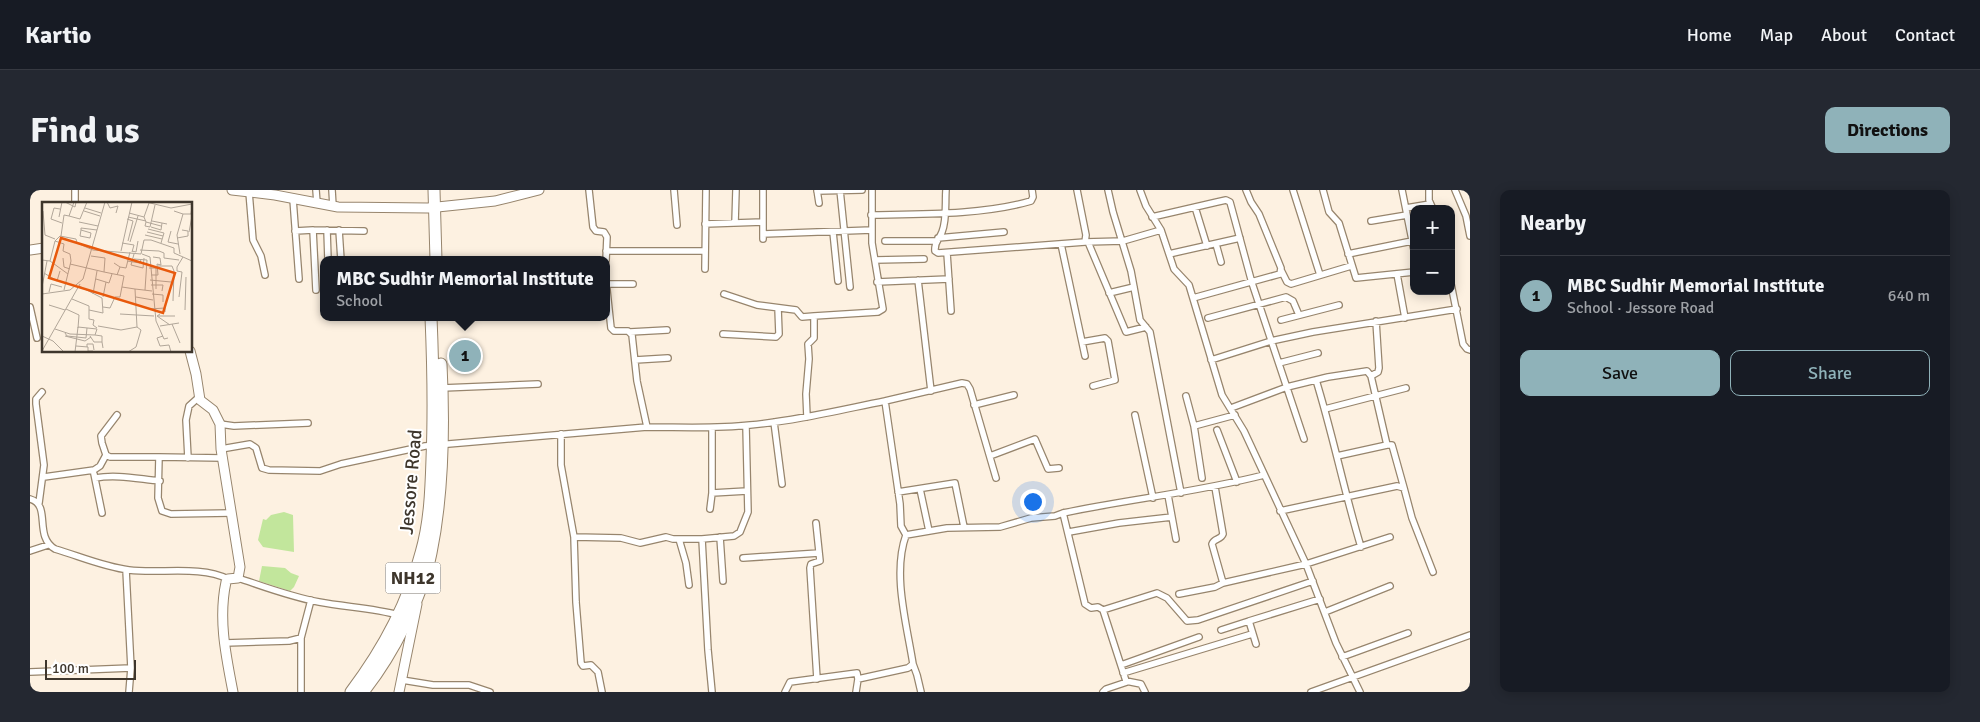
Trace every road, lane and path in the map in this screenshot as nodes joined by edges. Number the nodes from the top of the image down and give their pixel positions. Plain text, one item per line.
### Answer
1 (232, 190) edge
2 (316, 190) edge
3 (332, 190) edge
4 (427, 190) edge
5 (434, 190) edge
6 (539, 190) edge
7 (589, 190) edge
8 (674, 190) edge
9 (706, 190) edge
10 (736, 190) edge
11 (763, 190) edge
12 (817, 190) edge
13 (840, 190) edge
14 (862, 190) edge
15 (872, 190) edge
16 (946, 190) edge
17 (1032, 190) edge
18 (1077, 190) edge
19 (1108, 190) edge
20 (1140, 190) edge
21 (1246, 190) edge
22 (1293, 190) edge
23 (1323, 190) edge
24 (1402, 190) edge
25 (1428, 190) edge
26 (1455, 190) edge
27 (249, 192) junction
28 (276, 193) edge
29 (293, 199) junction
30 (317, 203) junction
31 (819, 203) dead end
32 (1432, 205) edge
33 (333, 206) junction
34 (1194, 207) junction
35 (431, 208) junction
36 (1406, 208) junction
37 (1410, 208) edge
38 (944, 213) junction
39 (1407, 215) junction
40 (871, 216) junction
41 (1152, 217) junction
42 (1371, 221) dead end
43 (763, 222) junction
44 (735, 223) junction
45 (705, 224) junction
46 (677, 225) dead end
47 (313, 230) junction
48 (327, 230) junction
49 (339, 230) junction
50 (872, 230) junction
51 (1161, 230) junction
52 (295, 231) junction
53 (364, 231) dead end
54 (1410, 231) edge
55 (833, 232) junction
56 (844, 232) junction
57 (1004, 232) dead end
58 (1470, 236) edge
59 (1240, 238) junction
60 (937, 239) junction
61 (885, 241) dead end
62 (1123, 241) junction
63 (1410, 241) edge
64 (1086, 242) junction
65 (1061, 244) junction
66 (1216, 244) junction
67 (1207, 246) junction
68 (606, 251) junction
69 (704, 251) junction
70 (947, 253) junction
71 (1169, 254) junction
72 (1348, 254) junction
73 (328, 256) edge
74 (341, 256) edge
75 (429, 256) edge
76 (436, 256) edge
77 (606, 256) edge
78 (924, 259) dead end
79 (874, 260) junction
80 (1221, 262) dead end
81 (1351, 266) junction
82 (705, 269) dead end
83 (1281, 270) junction
84 (1410, 272) edge
85 (1397, 274) junction
86 (265, 275) dead end
87 (1320, 275) junction
88 (299, 279) dead end
89 (949, 279) junction
90 (918, 280) junction
91 (838, 281) dead end
92 (877, 282) junction
93 (610, 283) edge
94 (1252, 283) junction
95 (633, 284) dead end
96 (850, 287) dead end
97 (1134, 287) junction
98 (316, 290) dead end
99 (1109, 293) junction
100 (724, 294) dead end
101 (1453, 295) edge
102 (1193, 298) junction
103 (1259, 304) junction
104 (1339, 305) dead end
105 (30, 307) edge
106 (778, 308) junction
107 (1456, 308) junction
108 (951, 310) dead end
109 (610, 313) edge
110 (1299, 315) junction
111 (814, 316) junction
112 (1208, 318) dead end
113 (1405, 318) junction
114 (1281, 320) dead end
115 (431, 321) edge
116 (439, 321) edge
117 (1376, 321) junction
118 (1146, 328) junction
119 (667, 330) dead end
120 (630, 332) junction
121 (724, 334) dead end
122 (37, 338) dead end
123 (1271, 341) junction
124 (1082, 342) junction
125 (1470, 350) edge
126 (190, 352) edge
127 (1318, 353) dead end
128 (1085, 356) dead end
129 (668, 358) dead end
130 (635, 360) junction
131 (1211, 360) junction
132 (1279, 363) junction
133 (1371, 376) junction
134 (1316, 380) junction
135 (538, 384) dead end
136 (1093, 386) dead end
137 (1287, 387) junction
138 (442, 388) junction
139 (1406, 388) dead end
140 (930, 391) junction
141 (42, 392) dead end
142 (1014, 395) dead end
143 (199, 396) junction
144 (1186, 396) dead end
145 (1376, 396) junction
146 (885, 401) junction
147 (974, 405) junction
148 (1231, 408) junction
149 (1325, 408) junction
150 (118, 415) dead end
151 (1135, 415) dead end
152 (1235, 415) junction
153 (807, 417) junction
154 (774, 422) junction
155 (308, 423) dead end
156 (220, 424) junction
157 (746, 426) junction
158 (1194, 426) junction
159 (646, 427) junction
160 (712, 428) junction
161 (1217, 430) dead end
162 (561, 434) junction
163 (1304, 439) dead end
164 (1387, 444) junction
165 (437, 446) junction
166 (222, 454) junction
167 (106, 456) junction
168 (990, 456) junction
169 (1337, 456) junction
170 (159, 457) junction
171 (188, 458) junction
172 (1059, 468) dead end
173 (94, 470) junction
174 (1264, 475) junction
175 (44, 476) junction
176 (95, 478) junction
177 (996, 478) dead end
178 (1202, 478) dead end
179 (436, 480) junction
180 (160, 481) junction
181 (1237, 482) junction
182 (782, 484) dead end
183 (1215, 486) junction
184 (920, 488) junction
185 (1404, 488) junction
186 (747, 491) junction
187 (898, 492) junction
188 (712, 493) junction
189 (1181, 493) junction
190 (1168, 495) junction
191 (1346, 497) junction
192 (1153, 498) junction
193 (30, 499) edge
194 (39, 503) junction
195 (710, 509) dead end
196 (1280, 511) junction
197 (102, 513) dead end
198 (231, 513) junction
199 (1063, 513) junction
200 (1172, 517) junction
201 (816, 523) dead end
202 (964, 527) junction
203 (928, 531) junction
204 (1069, 532) junction
205 (906, 536) junction
206 (574, 537) junction
207 (720, 537) junction
208 (1390, 537) dead end
209 (679, 539) junction
210 (702, 539) junction
211 (1176, 539) dead end
212 (48, 545) junction
213 (1361, 546) junction
214 (31, 550) edge
215 (819, 552) junction
216 (743, 558) dead end
217 (1306, 564) junction
218 (126, 570) junction
219 (1433, 572) dead end
220 (238, 578) junction
221 (228, 579) junction
222 (723, 581) dead end
223 (1313, 581) junction
224 (1223, 583) junction
225 (689, 585) dead end
226 (1390, 586) dead end
227 (1179, 594) dead end
228 (311, 600) junction
229 (1320, 600) junction
230 (1103, 610) junction
231 (1324, 612) junction
232 (407, 618) junction
233 (1249, 621) junction
234 (1221, 630) dead end
235 (1408, 633) dead end
236 (1252, 634) junction
237 (1470, 635) edge
238 (1199, 637) dead end
239 (300, 638) junction
240 (225, 643) junction
241 (1256, 644) dead end
242 (1342, 657) junction
243 (913, 664) junction
244 (1121, 665) junction
245 (131, 668) junction
246 (30, 672) edge
247 (372, 672) junction
248 (1123, 673) junction
249 (1352, 678) junction
250 (817, 679) junction
251 (402, 680) junction
252 (858, 680) junction
253 (1127, 682) junction
254 (469, 689) edge
255 (129, 692) edge
256 (233, 692) edge
257 (301, 692) edge
258 (351, 692) edge
259 (363, 692) edge
260 (399, 692) edge
261 (490, 692) edge
262 (602, 692) edge
263 (712, 692) edge
264 (786, 692) edge
265 (856, 692) edge
266 (921, 692) edge
267 (1103, 692) edge
268 (1144, 692) edge
269 (1311, 692) edge
270 (1360, 692) edge

1 - 27 street
2 - 30 street
3 - 33 street
4 - 35 highway
5 - 35 highway
6 - 35 street
7 - 68 street
8 - 46 street
9 - 45 street
10 - 44 street
11 - 43 street
12 - 13 street
12 - 31 street
13 - 14 street
13 - 56 street
15 - 40 street
16 - 38 street
17 - 38 street
18 - 64 street
19 - 62 street
20 - 41 street
21 - 83 street
22 - 87 street
23 - 72 street
24 - 36 street
25 - 32 street
26 - 58 street
27 - 28 street
27 - 86 street
28 - 29 street
29 - 30 street
29 - 52 street
30 - 33 street
33 - 35 street
34 - 41 street
34 - 59 street
34 - 67 street
35 - 75 highway
35 - 76 highway
36 - 37 street
36 - 39 street
38 - 40 street
38 - 60 street
39 - 42 street
39 - 54 street
40 - 50 street
41 - 51 street
43 - 44 street
43 - 55 street
44 - 45 street
45 - 69 street
47 - 48 street
47 - 52 street
47 - 98 street
48 - 49 street
48 - 73 street
49 - 53 street
49 - 74 street
50 - 56 street
50 - 79 street
51 - 62 street
51 - 71 street
52 - 88 street
55 - 56 street
55 - 91 street
56 - 96 street
57 - 60 street
59 - 66 street
59 - 94 street
60 - 61 street
60 - 70 street
62 - 64 street
62 - 97 street
63 - 72 street
64 - 65 street
64 - 99 street
65 - 70 street
65 - 124 street
66 - 67 street
66 - 80 street
67 - 71 street
68 - 69 street
68 - 77 street
69 - 82 street
70 - 89 street
71 - 102 street
72 - 81 street
78 - 79 street
79 - 92 street
81 - 85 street
81 - 87 street
83 - 87 street
83 - 94 street
84 - 85 street
85 - 113 street
89 - 90 street
89 - 108 street
90 - 92 street
90 - 140 street
92 - 111 street
93 - 95 street
94 - 102 street
94 - 103 street
97 - 99 street
97 - 118 street
99 - 118 street
100 - 106 street
101 - 107 street
102 - 131 street
103 - 110 street
103 - 112 street
103 - 123 street
104 - 110 street
105 - 122 street
106 - 111 street
106 - 121 street
107 - 113 street
107 - 125 street
109 - 120 street
110 - 114 street
111 - 153 street
113 - 117 street
115 - 165 highway, Jessore Road / NH12
116 - 138 highway, Jessore Road / NH12
117 - 123 street
117 - 133 street
118 - 189 street
119 - 120 street
120 - 130 street
123 - 131 street
123 - 132 street
124 - 128 street
124 - 136 street
126 - 143 street
127 - 132 street
129 - 130 street
130 - 159 street
131 - 148 street
132 - 137 street
133 - 134 street
133 - 145 street
134 - 137 street
134 - 149 street
135 - 138 street
137 - 148 street
137 - 163 street
138 - 165 highway, Jessore Road / NH12
139 - 145 street
140 - 146 street
140 - 147 street
141 - 175 street
142 - 147 street
143 - 156 street
143 - 171 street
144 - 158 street
145 - 149 street
145 - 164 street
146 - 153 street
146 - 187 street
147 - 168 street
148 - 152 street
149 - 169 street
150 - 167 street
151 - 192 street
152 - 158 street
152 - 174 street
153 - 154 street
154 - 157 street
154 - 182 street
155 - 156 street
156 - 166 street
157 - 160 street
157 - 186 street
158 - 178 street
159 - 160 street
159 - 162 street
160 - 188 street
161 - 181 street
162 - 165 street
162 - 206 street
164 - 169 street
164 - 185 street
165 - 166 street
165 - 179 highway, Jessore Road / NH12
166 - 171 street
166 - 198 street
167 - 170 street
167 - 173 street
168 - 172 street
168 - 177 street
169 - 191 street
170 - 171 street
170 - 180 street
173 - 175 street
173 - 176 street
174 - 181 street
174 - 196 street
175 - 194 street
176 - 180 street
176 - 197 street
179 - 232 highway, Jessore Road / NH12
179 - 232 highway, NH12
180 - 198 street
181 - 183 street
183 - 189 street
183 - 224 street
184 - 187 street
184 - 202 street
184 - 203 street
185 - 191 street
185 - 219 street
186 - 188 street
186 - 207 street
187 - 205 street
188 - 195 street
189 - 190 street
190 - 192 street
190 - 200 street
191 - 196 street
191 - 213 street
192 - 199 street
193 - 194 street
194 - 212 street
196 - 217 street
198 - 220 street
199 - 202 street
199 - 204 street
200 - 204 street
200 - 211 street
201 - 215 street
202 - 203 street
203 - 205 street
204 - 230 street
205 - 243 street
206 - 209 street
206 - 262 street
207 - 210 street
207 - 222 street
208 - 213 street
209 - 210 street
209 - 225 street
210 - 263 street
212 - 214 street
212 - 218 street
213 - 217 street
215 - 216 street
215 - 250 street
217 - 223 street
217 - 224 street
218 - 221 street
218 - 245 street
220 - 221 street
220 - 228 street
221 - 240 street
223 - 229 street
223 - 230 street
224 - 227 street
226 - 231 street
228 - 232 street
228 - 239 street
229 - 231 street
229 - 233 street
230 - 244 street
231 - 242 street
232 - 247 highway, NH12
232 - 251 street
233 - 234 street
233 - 236 street
235 - 242 street
236 - 241 street
236 - 248 street
237 - 249 street
238 - 244 street
239 - 240 street
239 - 257 street
240 - 256 street
242 - 249 street
243 - 252 street
243 - 266 street
244 - 248 street
245 - 246 street
245 - 255 street
247 - 258 highway, NH12
247 - 259 highway, NH12
248 - 253 street
249 - 269 street
249 - 270 street
250 - 252 street
250 - 264 street
251 - 254 street
251 - 260 street
252 - 265 street
253 - 267 street
253 - 268 street
254 - 261 street

